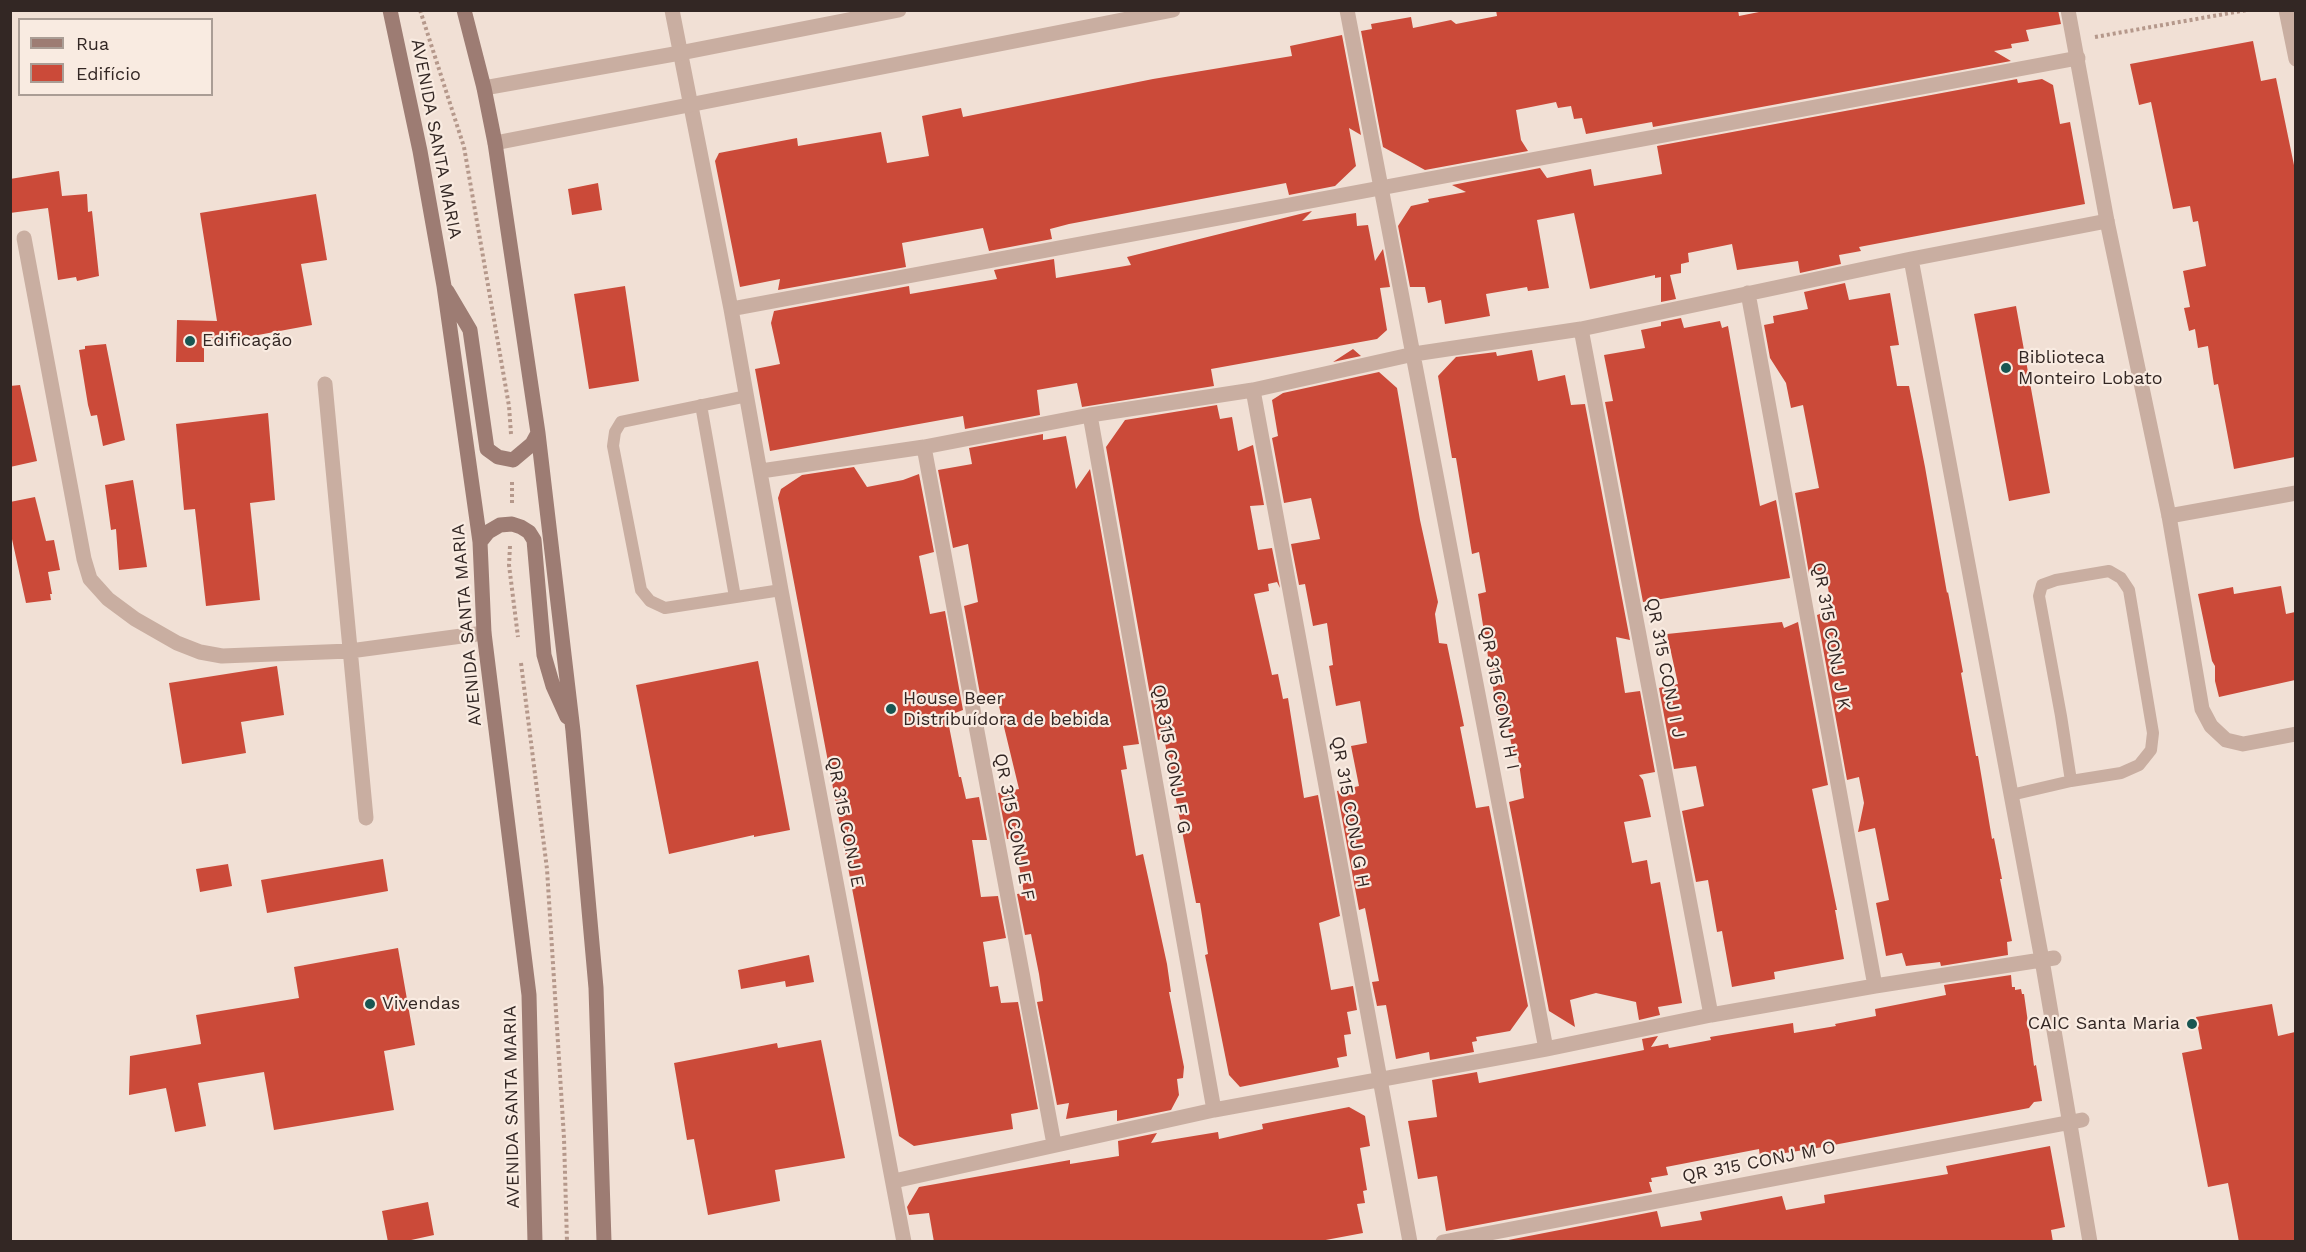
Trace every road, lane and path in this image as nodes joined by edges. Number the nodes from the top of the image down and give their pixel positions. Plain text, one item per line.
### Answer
1 (390, 10) edge
2 (420, 10) edge
3 (464, 10) edge
4 (672, 10) edge
5 (899, 10) edge
6 (1173, 10) edge
7 (1347, 10) edge
8 (2068, 10) edge
9 (2247, 10) edge
10 (2286, 10) edge
11 (2074, 42) junction
12 (680, 53) junction
13 (2078, 58) junction
14 (2295, 59) edge
15 (484, 88) junction
16 (690, 106) junction
17 (495, 143) junction
18 (1380, 189) junction
19 (2107, 221) junction
20 (24, 238) dead end
21 (1911, 259) junction
22 (444, 286) junction
23 (1748, 293) junction
24 (731, 309) junction
25 (1581, 329) junction
26 (1414, 354) junction
27 (325, 384) dead end
28 (1253, 390) junction
29 (747, 396) junction
30 (701, 405) junction
31 (1090, 415) junction
32 (538, 433) junction
33 (924, 447) junction
34 (513, 460) junction
35 (760, 471) junction
36 (2295, 493) edge
37 (2169, 516) junction
38 (512, 524) junction
39 (480, 542) junction
40 (781, 590) junction
41 (735, 597) junction
42 (484, 633) junction
43 (519, 647) dead end
44 (350, 651) junction
45 (521, 658) dead end
46 (573, 731) junction
47 (2295, 734) edge
48 (2071, 781) junction
49 (2011, 795) junction
50 (366, 818) dead end
51 (2048, 959) junction
52 (1875, 986) junction
53 (1711, 1015) junction
54 (1546, 1049) junction
55 (1380, 1079) junction
56 (1214, 1110) junction
57 (2076, 1121) junction
58 (1054, 1144) junction
59 (894, 1181) junction
60 (535, 1242) edge
61 (567, 1242) edge
62 (604, 1242) edge
63 (904, 1242) edge
64 (1410, 1242) edge
65 (1443, 1242) edge
66 (2090, 1242) edge

1 - 22 main road, AVENIDA SANTA MARIA
2 - 34 path
3 - 15 main road
4 - 12 street, QR 315 CONJ E
5 - 12 street
6 - 16 street
7 - 18 street, QR 315 CONJ H I
8 - 11 street
9 - 11 path
10 - 14 street
11 - 13 street
12 - 15 street
12 - 16 street, QR 315 CONJ E
13 - 18 street
13 - 19 street
15 - 17 main road
16 - 17 street
16 - 24 street, QR 315 CONJ E
17 - 32 main road
18 - 24 street
18 - 26 street, QR 315 CONJ H I
19 - 21 street
19 - 37 street
20 - 44 street
21 - 23 street
21 - 49 street
22 - 34 main road
22 - 39 main road, AVENIDA SANTA MARIA
23 - 25 street
23 - 52 street, QR 315 CONJ J K
24 - 29 street, QR 315 CONJ E
25 - 26 street
25 - 53 street, QR 315 CONJ I J
26 - 28 street
26 - 54 street, QR 315 CONJ H I
27 - 44 street
28 - 31 street
28 - 55 street, QR 315 CONJ G H
29 - 30 lane
29 - 35 street, QR 315 CONJ E
30 - 41 lane
30 - 41 lane
31 - 33 street
31 - 56 street, QR 315 CONJ F G
32 - 34 main road
32 - 46 main road
33 - 35 street
33 - 58 street, QR 315 CONJ E F
34 - 38 path
35 - 40 street, QR 315 CONJ E
36 - 37 street
37 - 47 street
38 - 39 main road
38 - 43 path
38 - 46 main road
39 - 42 main road, AVENIDA SANTA MARIA
40 - 41 lane
40 - 59 street, QR 315 CONJ E
42 - 44 street
42 - 60 main road, AVENIDA SANTA MARIA
44 - 50 street
45 - 61 path
46 - 62 main road
48 - 48 lane
48 - 49 lane
49 - 51 street
51 - 52 street
51 - 57 street
52 - 53 street
53 - 54 street
54 - 55 street
55 - 56 street
55 - 64 street, QR 315 CONJ G H
56 - 58 street
57 - 65 street, QR 315 CONJ M O
57 - 66 street
58 - 59 street
59 - 63 street, QR 315 CONJ E

